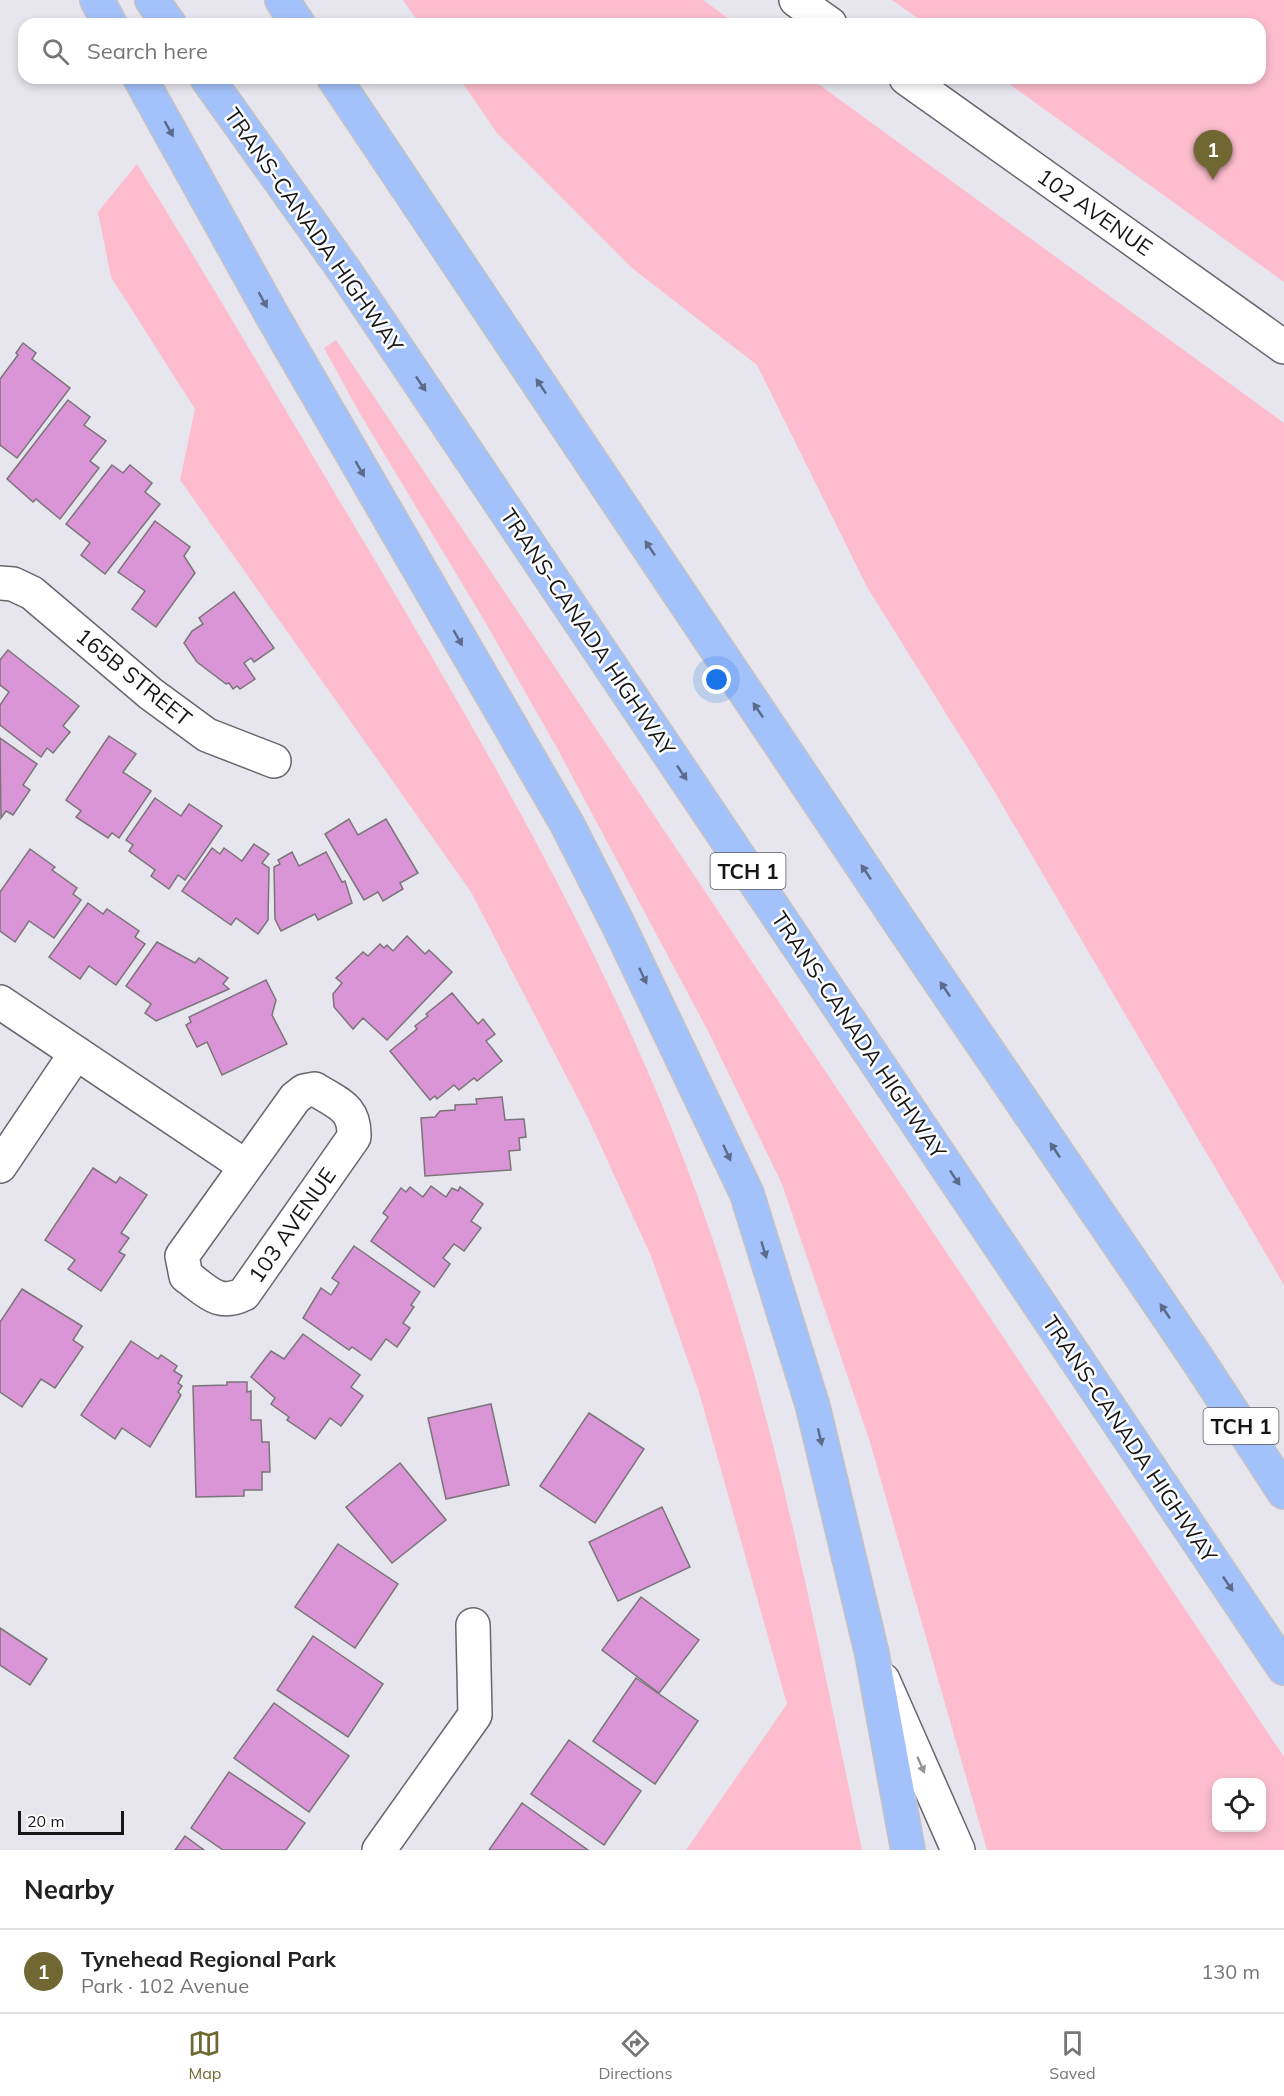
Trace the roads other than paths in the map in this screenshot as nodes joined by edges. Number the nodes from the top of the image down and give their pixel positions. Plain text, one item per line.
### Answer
1 (97, 0) edge
2 (152, 0) edge
3 (282, 0) edge
4 (796, 0) edge
5 (107, 18) edge
6 (165, 18) edge
7 (294, 18) edge
8 (822, 18) edge
9 (143, 84) edge
10 (211, 84) edge
11 (338, 84) edge
12 (914, 84) edge
13 (1284, 347) edge
14 (0, 583) edge
15 (274, 761) dead end
16 (0, 1002) edge
17 (76, 1053) junction
18 (0, 1166) edge
19 (245, 1166) junction
20 (1198, 1360) junction
21 (1284, 1475) edge
22 (1284, 1492) edge
23 (473, 1625) dead end
24 (872, 1654) junction
25 (1284, 1668) edge
26 (379, 1850) edge
27 (908, 1850) edge
28 (958, 1850) edge

1 - 5 highway
2 - 6 highway
3 - 7 highway
4 - 8 street
9 -> 24 highway
10 -> 25 highway, TRANS-CANADA HIGHWAY / TCH 1
20 -> 11 highway, TCH 1
12 - 13 street, 102 AVENUE
14 - 15 street, 165B STREET
16 - 17 street
17 - 18 street
17 - 19 street
19 - 19 street, 103 AVENUE
20 - 21 highway
20 - 22 highway, TCH 1
23 - 26 street
24 - 27 highway
24 -> 28 street

